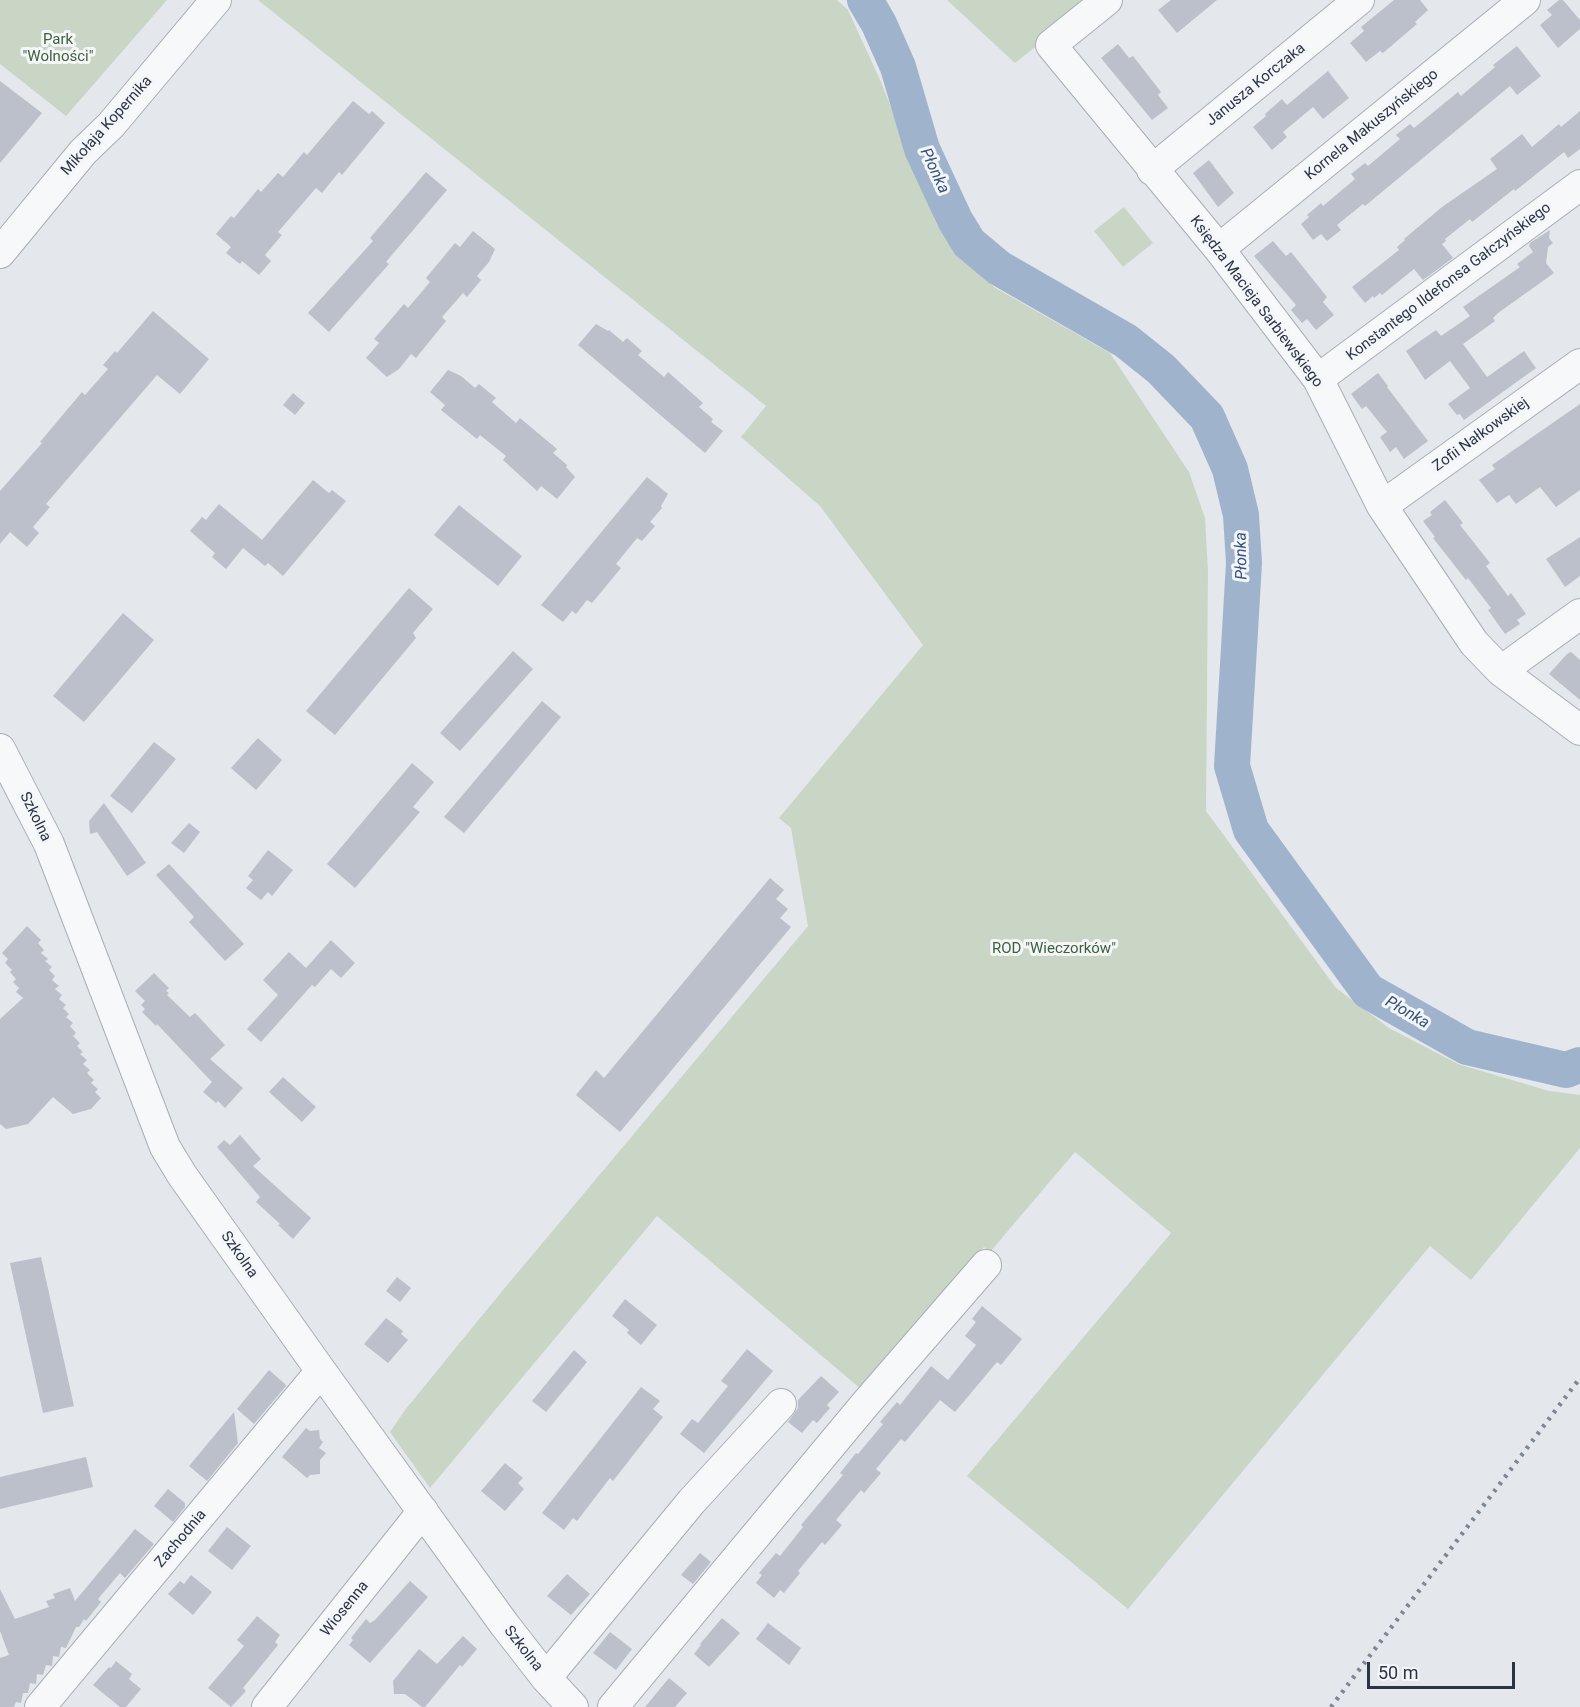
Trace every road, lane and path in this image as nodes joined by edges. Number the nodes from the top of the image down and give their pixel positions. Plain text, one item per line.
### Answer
1 (216, 0) edge
2 (1107, 0) edge
3 (1359, 0) edge
4 (1526, 0) edge
5 (1152, 170) junction
6 (1580, 185) edge
7 (1219, 249) junction
8 (0, 253) edge
9 (1580, 364) edge
10 (1318, 379) junction
11 (1382, 506) junction
12 (1580, 614) edge
13 (1501, 670) junction
14 (1580, 730) edge
15 (0, 749) edge
16 (986, 1265) dead end
17 (321, 1371) junction
18 (781, 1404) dead end
19 (423, 1511) junction
20 (546, 1678) junction
21 (40, 1707) edge
22 (267, 1707) edge
23 (573, 1707) edge
24 (614, 1707) edge

1 - 8 street, Mikołaja Kopernika
2 - 5 street, Księdza Macieja Sarbiewskiego
3 - 5 street, Janusza Korczaka
4 - 7 street, Kornela Makuszyńskiego
5 - 7 street, Księdza Macieja Sarbiewskiego
6 - 10 street, Konstantego Ildefonsa Gałczyńskiego
7 - 10 street, Księdza Macieja Sarbiewskiego
9 - 11 street, Zofii Nałkowskiej
10 - 11 street, Księdza Macieja Sarbiewskiego
11 - 13 street, Księdza Macieja Sarbiewskiego
12 - 13 street
13 - 14 street, Księdza Macieja Sarbiewskiego
15 - 17 street, Szkolna
16 - 24 street
17 - 19 street, Szkolna
17 - 21 street, Zachodnia
18 - 20 street
19 - 20 street, Szkolna
19 - 22 street, Wiosenna
20 - 23 street, Szkolna

